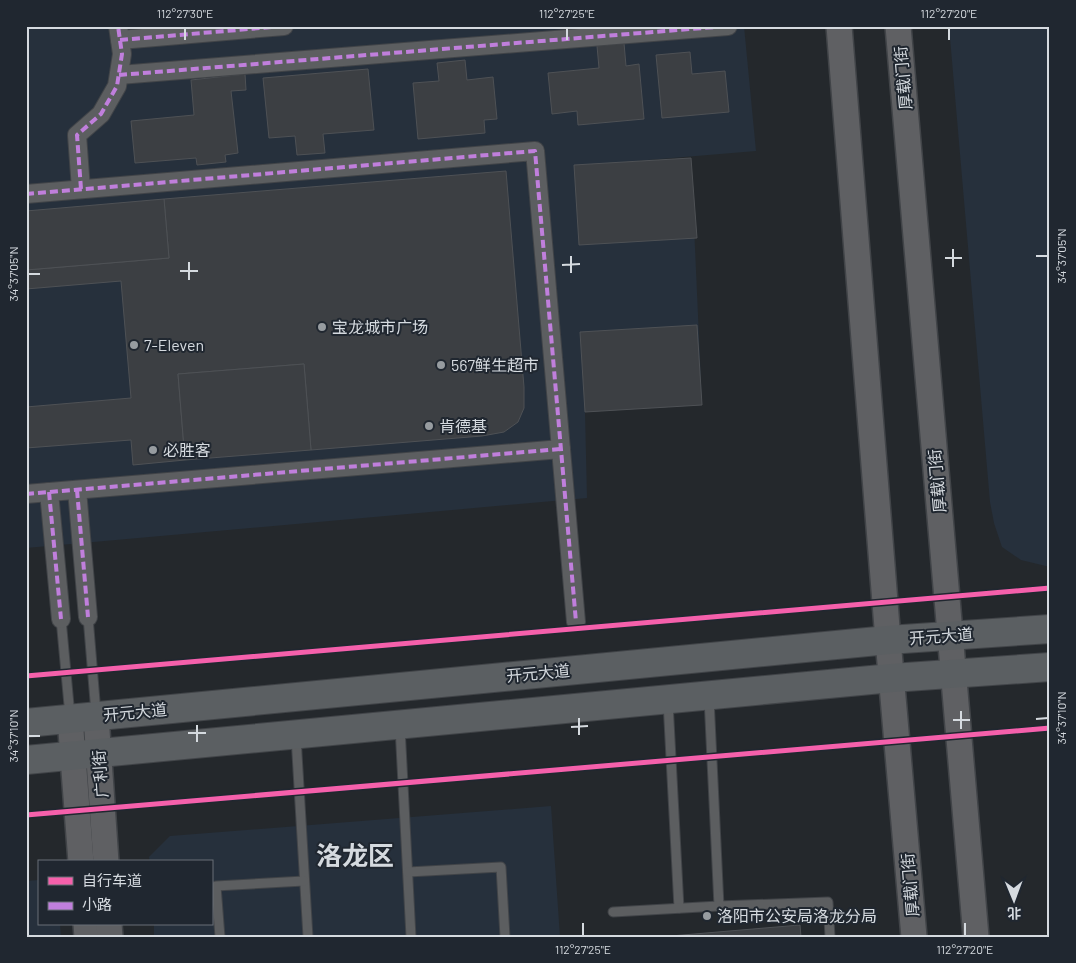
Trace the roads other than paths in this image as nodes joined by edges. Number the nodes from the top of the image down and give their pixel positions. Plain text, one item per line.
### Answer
1 (284, 26) edge
2 (728, 26) edge
3 (839, 26) edge
4 (898, 26) edge
5 (119, 33) edge
6 (119, 76) junction
7 (81, 189) junction
8 (26, 194) edge
9 (561, 449) junction
10 (77, 490) junction
11 (49, 492) junction
12 (26, 494) edge
13 (88, 617) joint
14 (61, 619) joint
15 (576, 622) dead end
16 (1050, 629) edge
17 (950, 636) junction
18 (888, 640) junction
19 (1050, 667) edge
20 (954, 674) junction
21 (892, 678) junction
22 (709, 696) junction
23 (668, 699) junction
24 (83, 717) junction
25 (26, 723) edge
26 (399, 724) junction
27 (295, 734) junction
28 (86, 754) junction
29 (26, 760) edge
30 (81, 860) edge
31 (106, 860) edge
32 (408, 872) junction
33 (304, 881) junction
34 (719, 906) junction
35 (679, 908) junction
36 (613, 912) dead end
37 (220, 937) edge
38 (308, 937) edge
39 (411, 937) edge
40 (505, 937) edge
41 (830, 937) edge
42 (914, 937) edge
43 (976, 937) edge

1 - 5 street
2 - 6 street
3 - 18 main road, 厚载门街
4 - 17 main road, 厚载门街
5 - 6 street
6 - 7 street
7 - 8 street
7 - 9 street
9 - 10 street
9 - 15 street
10 - 11 street
10 - 13 street
11 - 12 street
11 - 14 street
13 - 24 lane
14 - 24 lane
16 - 17 main road, 开元大道
17 - 18 main road, 开元大道
17 - 20 main road, 厚载门街
18 - 21 main road, 厚载门街
18 - 24 main road, 开元大道
19 - 20 main road
20 - 21 main road
20 - 43 main road, 厚载门街
21 - 22 main road
21 - 42 main road, 厚载门街
22 - 23 main road
22 - 34 lane
23 - 26 main road
23 - 35 lane
24 - 25 main road, 开元大道
24 - 28 main road, 广利街
26 - 27 main road
26 - 32 lane
27 - 28 main road
27 - 33 lane
28 - 29 main road
28 - 30 main road, 广利街
28 - 31 main road, 广利街
32 - 39 lane
32 - 40 lane
33 - 37 lane
33 - 38 lane
34 - 35 lane
34 - 41 lane
35 - 36 lane

